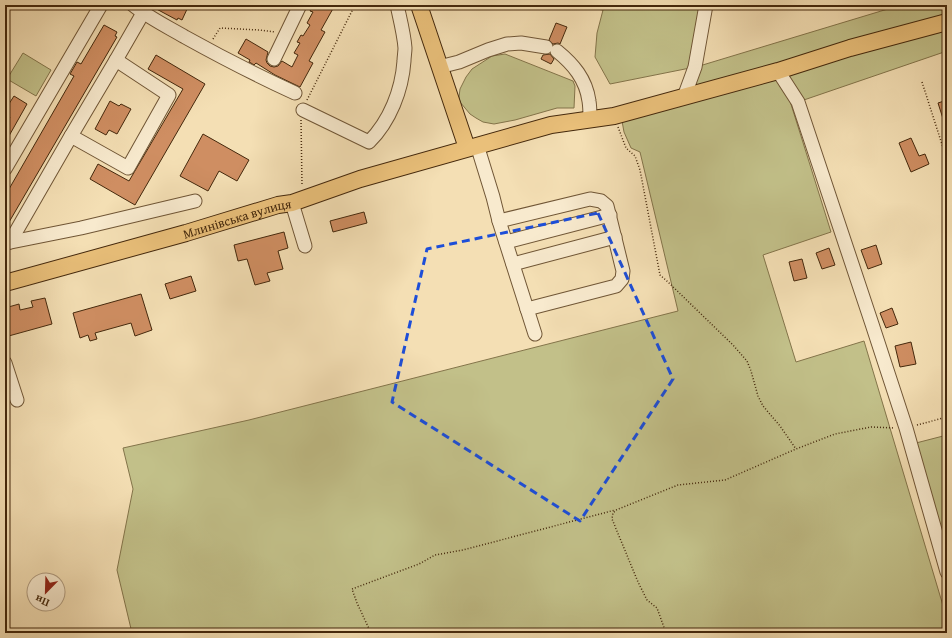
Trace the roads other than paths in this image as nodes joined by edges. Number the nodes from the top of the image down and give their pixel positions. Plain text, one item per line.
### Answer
1 (101, 5) edge
2 (300, 5) edge
3 (397, 5) edge
4 (419, 5) edge
5 (706, 5) edge
6 (138, 9) edge
7 (947, 22) edge
8 (116, 60) junction
9 (439, 67) junction
10 (778, 71) junction
11 (264, 79) junction
12 (295, 93) dead end
13 (684, 97) junction
14 (303, 110) road end
15 (590, 120) junction
16 (71, 136) junction
17 (472, 147) junction
18 (5, 169) edge
19 (195, 201) dead end
20 (292, 203) junction
21 (610, 215) junction
22 (500, 221) junction
23 (615, 237) junction
24 (506, 242) junction
25 (8, 243) edge
26 (305, 246) dead end
27 (513, 264) junction
28 (5, 283) edge
29 (527, 309) junction
30 (535, 334) dead end
31 (5, 363) edge
32 (17, 400) dead end
33 (947, 572) edge

1 - 18 street
2 - 11 street
3 - 14 street
4 - 9 main road
5 - 13 street
6 - 8 street
6 - 11 street
7 - 10 main road, Млинівська вулиця
8 - 16 street
8 - 16 street
9 - 15 street
9 - 17 main road
10 - 13 main road, Млинівська вулиця
10 - 33 street
11 - 12 street
13 - 15 main road, Млинівська вулиця
15 - 17 main road, Млинівська вулиця
16 - 25 street
17 - 20 main road, Млинівська вулиця
17 - 22 street
19 - 25 street
20 - 26 street
20 - 28 main road, Млинівська вулиця
21 - 22 street
21 - 23 street
21 - 24 street
22 - 24 street
23 - 27 street
23 - 29 street
24 - 27 street
27 - 29 street
29 - 30 street
31 - 32 street

